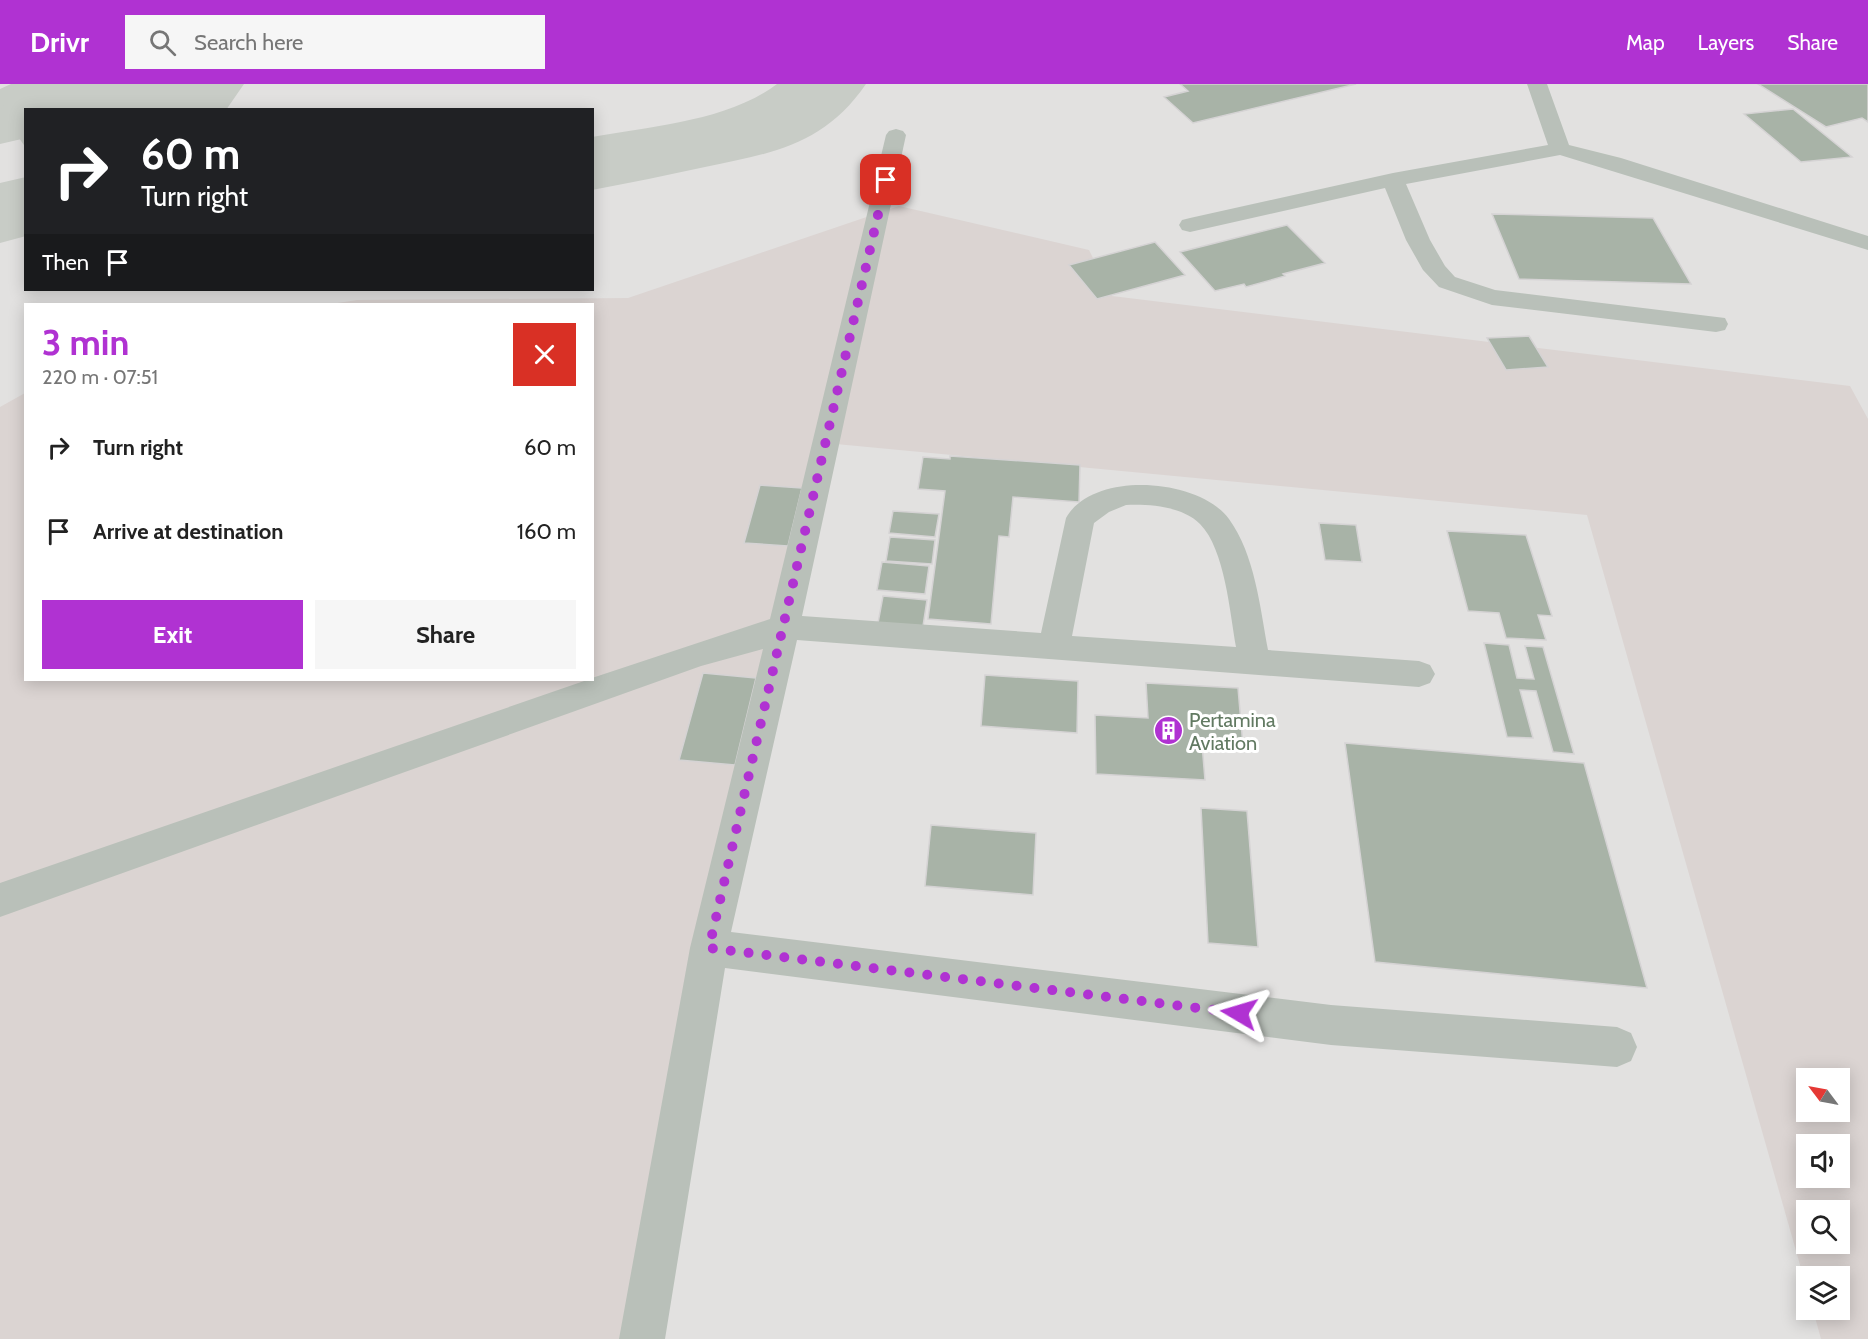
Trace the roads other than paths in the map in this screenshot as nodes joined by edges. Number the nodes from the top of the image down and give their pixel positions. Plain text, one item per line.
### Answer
1 (1538, 84) edge
2 (896, 135) dead end
3 (1560, 149) junction
4 (1393, 180) junction
5 (1190, 225) dead end
6 (1868, 243) edge
7 (1716, 324) dead end
8 (784, 627) junction
9 (1054, 647) junction
10 (1254, 662) junction
11 (1419, 674) dead end
12 (0, 900) edge
13 (709, 948) junction
14 (1617, 1047) dead end
15 (642, 1339) edge

1 - 3 lane
2 - 8 lane
3 - 4 lane
3 - 6 lane
4 - 5 lane
4 - 7 lane
8 - 9 lane
8 - 12 lane
8 - 13 lane
9 - 10 lane
9 - 10 lane
10 - 11 lane
13 - 14 lane
13 - 15 lane

